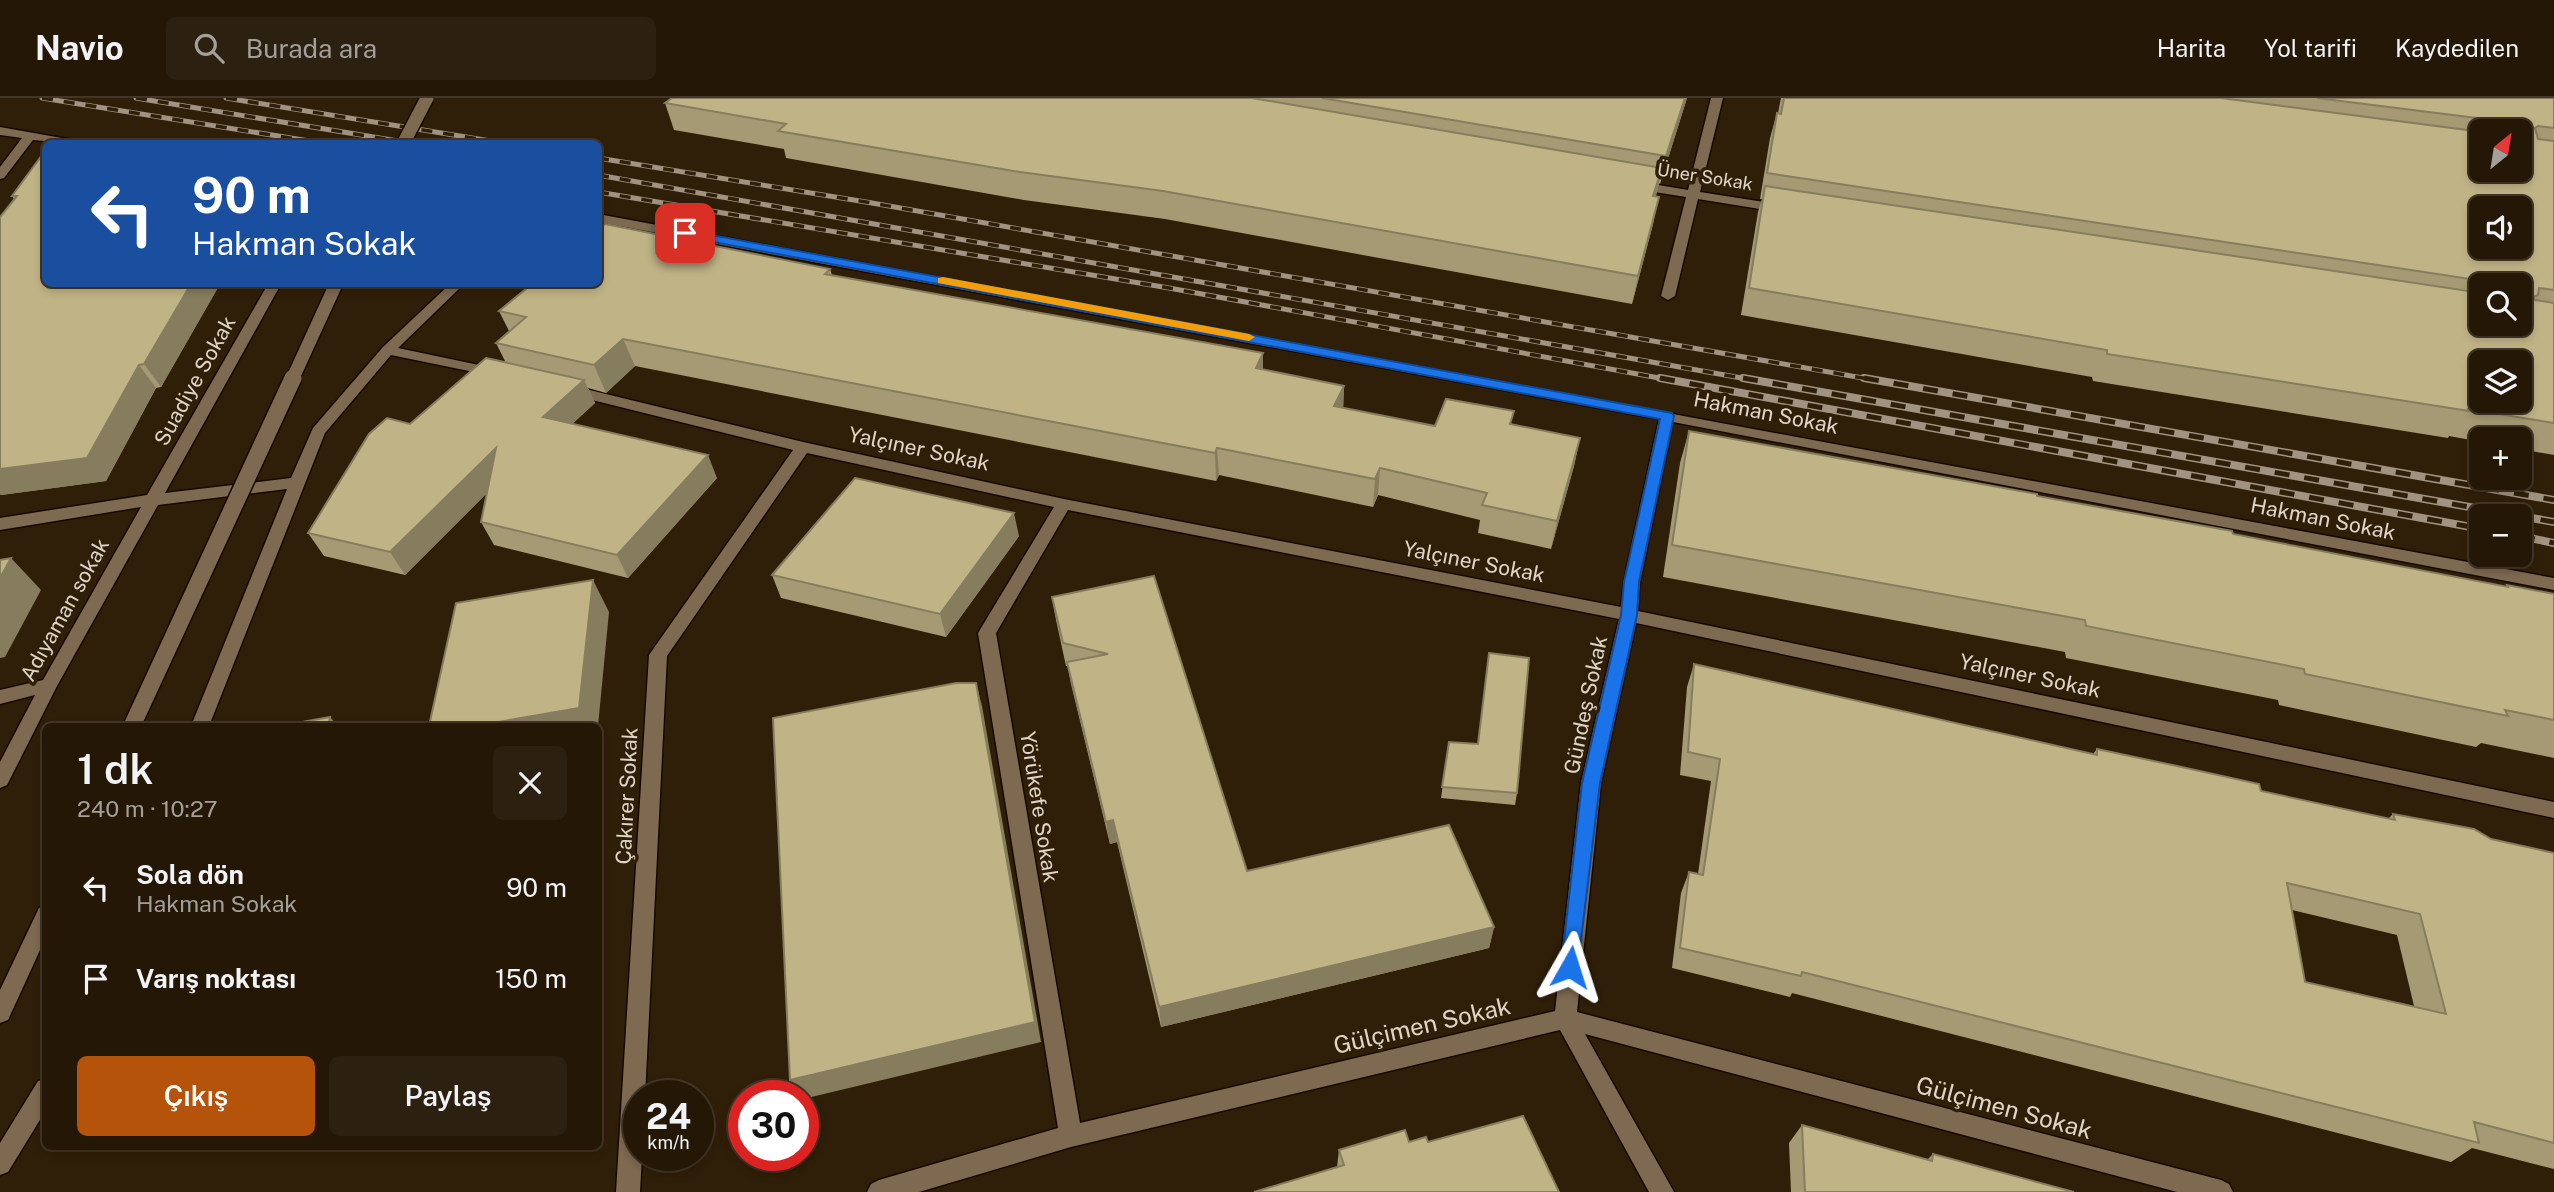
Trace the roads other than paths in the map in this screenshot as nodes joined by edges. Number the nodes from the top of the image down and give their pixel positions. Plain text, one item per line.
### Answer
1 (427, 98) edge
2 (1717, 98) edge
3 (0, 131) edge
4 (29, 137) junction
5 (48, 140) edge
6 (404, 140) edge
7 (0, 175) edge
8 (1624, 183) edge
9 (1692, 195) junction
10 (1801, 211) edge
11 (602, 219) edge
12 (272, 287) edge
13 (335, 287) edge
14 (454, 287) edge
15 (1668, 296) dead end
16 (388, 350) junction
17 (520, 378) edge
18 (547, 384) edge
19 (1667, 416) junction
20 (803, 447) junction
21 (297, 482) junction
22 (152, 500) junction
23 (1064, 504) junction
24 (0, 524) edge
25 (2554, 584) edge
26 (1629, 615) junction
27 (49, 685) junction
28 (0, 697) edge
29 (133, 723) edge
30 (201, 723) edge
31 (0, 780) edge
32 (2554, 810) edge
33 (42, 923) edge
34 (0, 1013) edge
35 (1564, 1019) junction
36 (42, 1096) edge
37 (1071, 1136) junction
38 (0, 1164) edge
39 (628, 1192) edge
40 (879, 1192) edge
41 (1662, 1192) edge
42 (2221, 1192) edge

1 - 6 street, bridge
2 - 9 street
3 - 4 street
4 - 5 street
4 - 7 street
8 - 9 street, Üner Sokak
9 - 10 street, Üner Sokak
9 - 15 street
11 - 19 street, Hakman Sokak
12 - 22 street, Suadiye Sokak
13 - 29 street, bridge
14 - 16 street
16 - 17 street
16 - 21 street
18 - 20 street, Yalçıner Sokak
19 - 25 street, Hakman Sokak
19 - 26 street, Gündeş Sokak
20 - 23 street, Yalçıner Sokak
20 - 39 street, Çakırer Sokak
21 - 22 street, Adıyaman sokak
21 - 30 street
22 - 24 street, Adıyaman sokak
22 - 27 street, Adıyaman sokak
23 - 26 street, Yalçıner Sokak
23 - 37 street, Yörükefe Sokak
26 - 32 street, Yalçıner Sokak
26 - 35 street, Gündeş Sokak
27 - 28 street
27 - 31 street, Adıyaman sokak
33 - 34 street
35 - 37 street, Gülçimen Sokak
35 - 41 street
35 - 42 street, Gülçimen Sokak
36 - 38 street
37 - 40 street, Gülçimen Sokak

